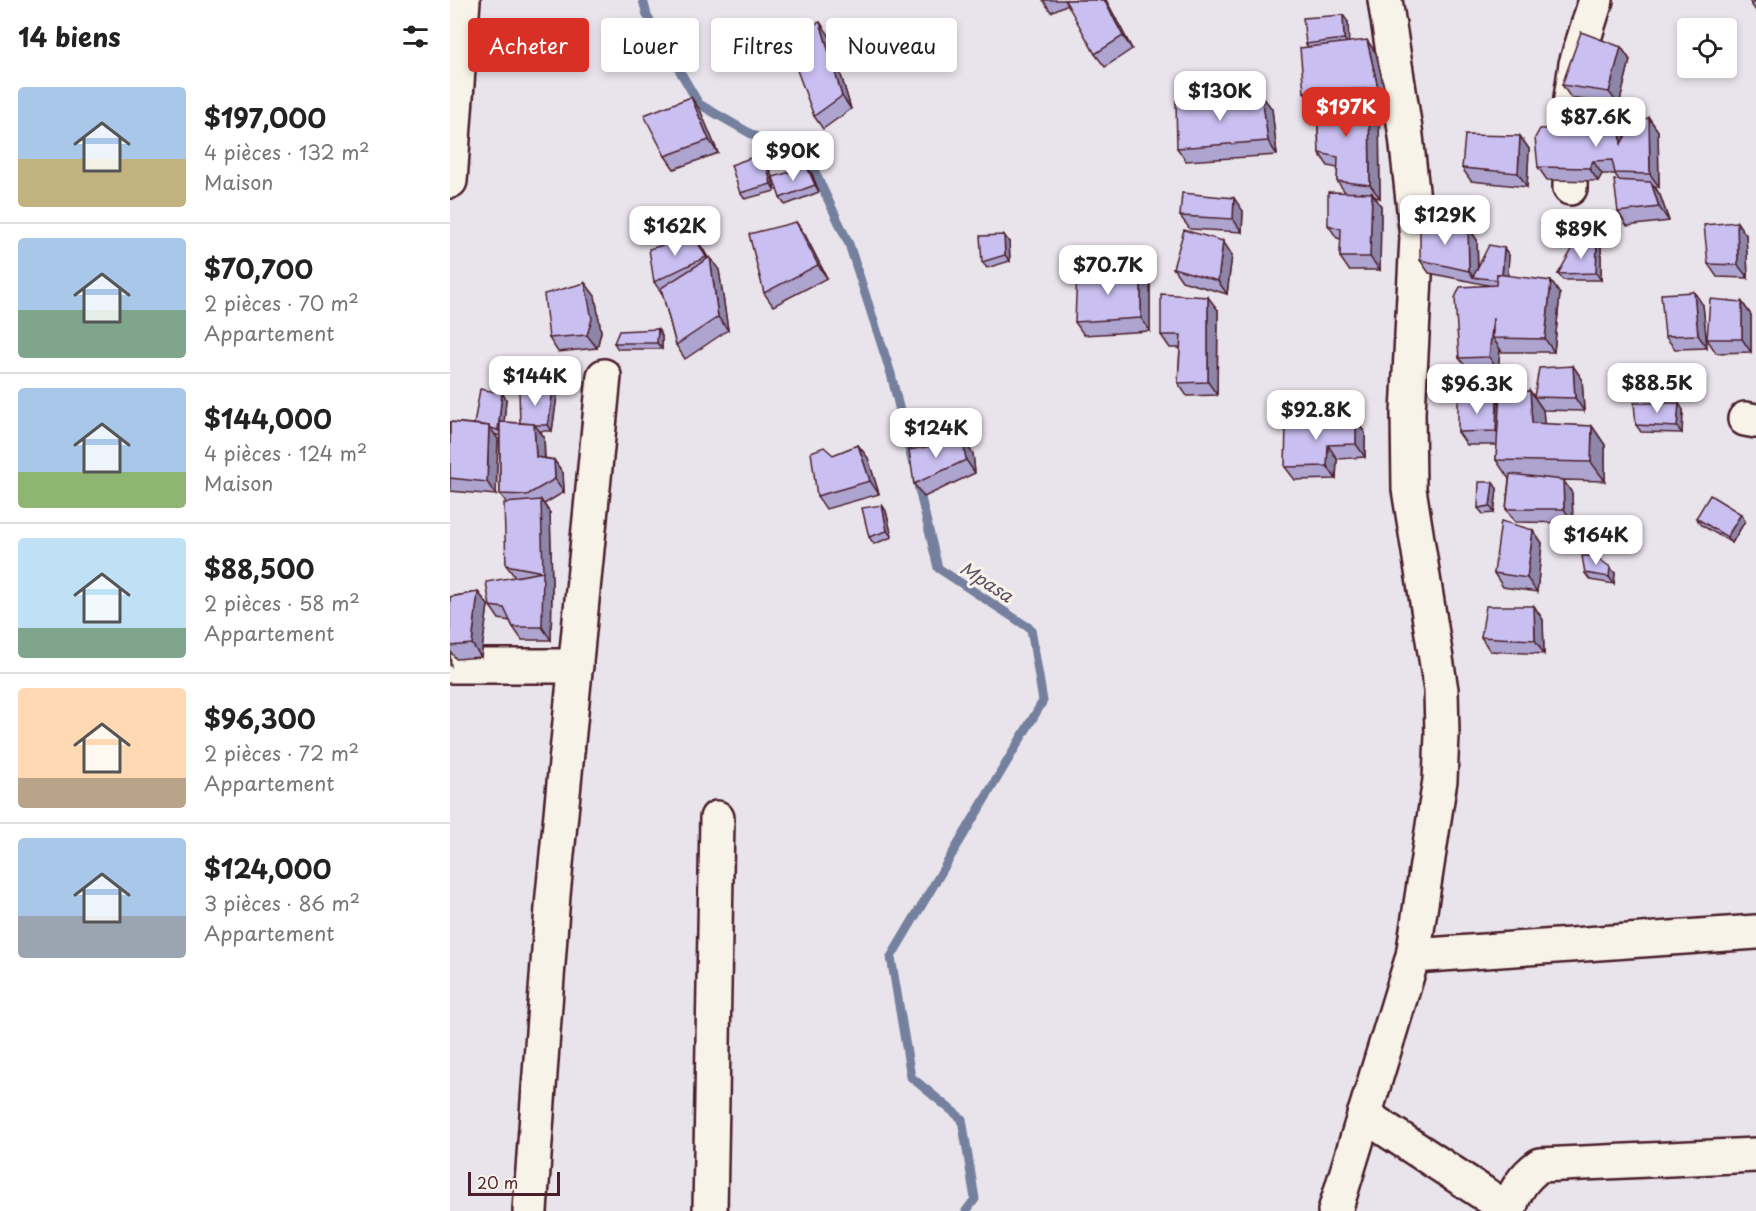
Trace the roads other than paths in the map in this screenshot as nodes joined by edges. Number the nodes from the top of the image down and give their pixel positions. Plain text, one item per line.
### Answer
1 (463, 0) edge
2 (1386, 0) edge
3 (1596, 0) edge
4 (450, 181) edge
5 (1570, 188) dead end
6 (604, 376) dead end
7 (450, 666) edge
8 (576, 666) junction
9 (717, 818) dead end
10 (1756, 932) edge
11 (1413, 956) junction
12 (1364, 1115) junction
13 (1756, 1155) edge
14 (1509, 1210) edge
15 (530, 1211) edge
16 (710, 1211) edge
17 (1335, 1211) edge

1 - 4 street
2 - 11 street
3 - 5 street
6 - 8 street
7 - 8 street
8 - 15 street
9 - 16 street
10 - 11 street
11 - 12 street
12 - 14 street
12 - 17 street
13 - 14 street

